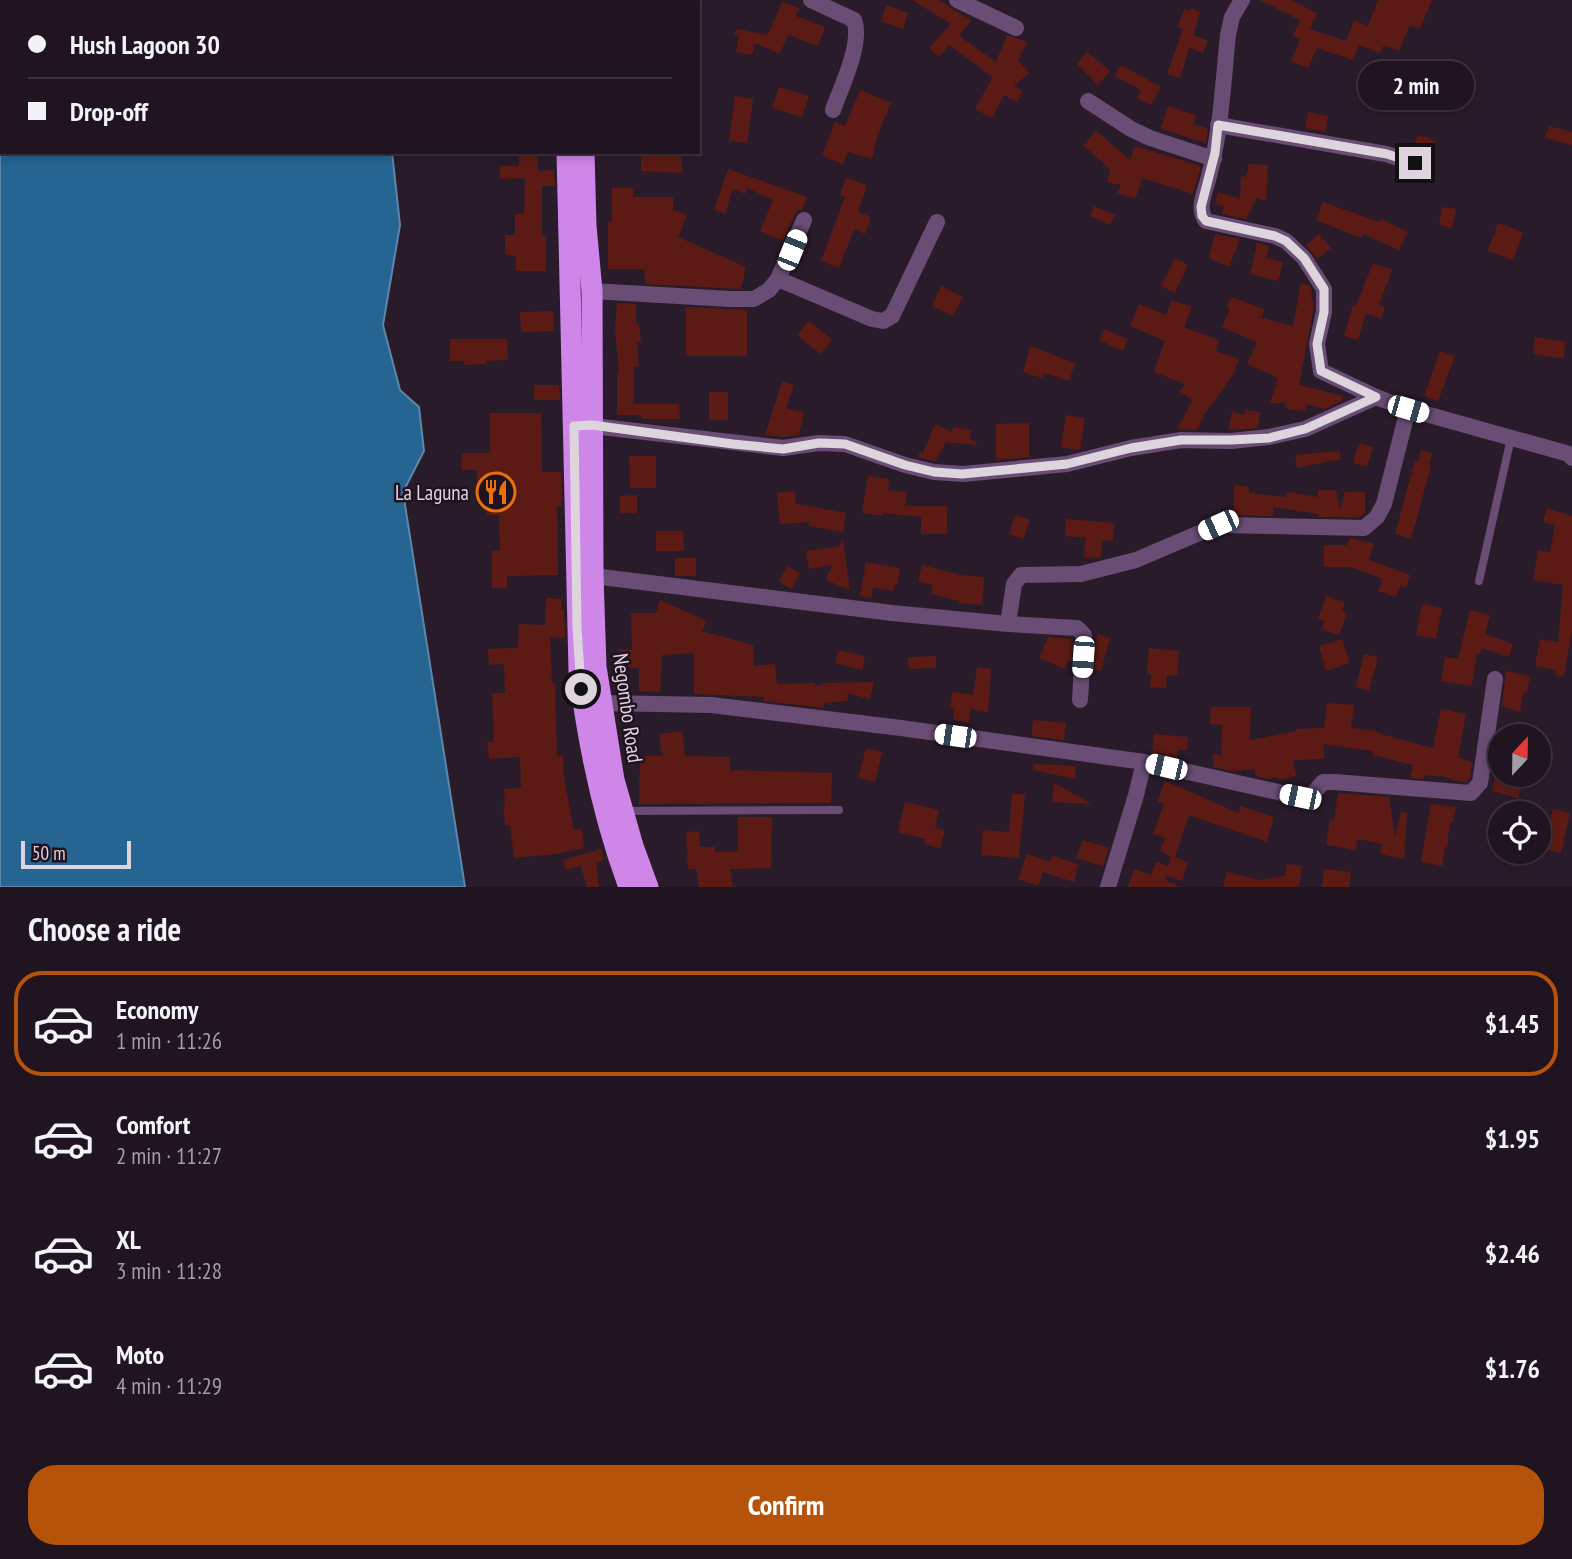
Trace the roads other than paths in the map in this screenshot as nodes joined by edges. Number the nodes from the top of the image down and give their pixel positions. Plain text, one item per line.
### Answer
1 (811, 0) edge
2 (957, 0) edge
3 (1242, 0) edge
4 (1016, 28) dead end
5 (1088, 101) dead end
6 (833, 110) dead end
7 (1218, 125) junction
8 (567, 154) edge
9 (584, 154) edge
10 (1214, 159) junction
11 (1415, 163) dead end
12 (804, 220) dead end
13 (937, 222) dead end
14 (778, 279) junction
15 (592, 291) junction
16 (1376, 397) junction
17 (1408, 409) junction
18 (583, 426) junction
19 (1511, 438) junction
20 (1572, 458) edge
21 (585, 575) junction
22 (1479, 581) dead end
23 (1008, 624) junction
24 (1495, 679) dead end
25 (1080, 700) dead end
26 (602, 703) junction
27 (1144, 762) junction
28 (839, 810) dead end
29 (624, 811) junction
30 (629, 887) edge
31 (649, 887) edge
32 (1108, 887) edge

1 - 6 street
2 - 4 street
3 - 7 street
5 - 10 street
7 - 10 street
7 - 11 street
8 - 18 highway, Negombo Road
9 - 15 highway, Negombo Road
10 - 16 street
12 - 14 street
13 - 14 street
14 - 15 street
15 - 18 highway, Negombo Road
16 - 17 street
16 - 18 street
17 - 19 street
17 - 23 street
18 - 21 highway, Negombo Road
19 - 20 street
19 - 22 lane
21 - 23 street
21 - 26 highway, Negombo Road
21 - 30 highway, Negombo Road
23 - 25 street
24 - 27 street
26 - 27 street
26 - 29 highway, Negombo Road
27 - 32 street
28 - 29 lane
29 - 31 highway, Negombo Road

